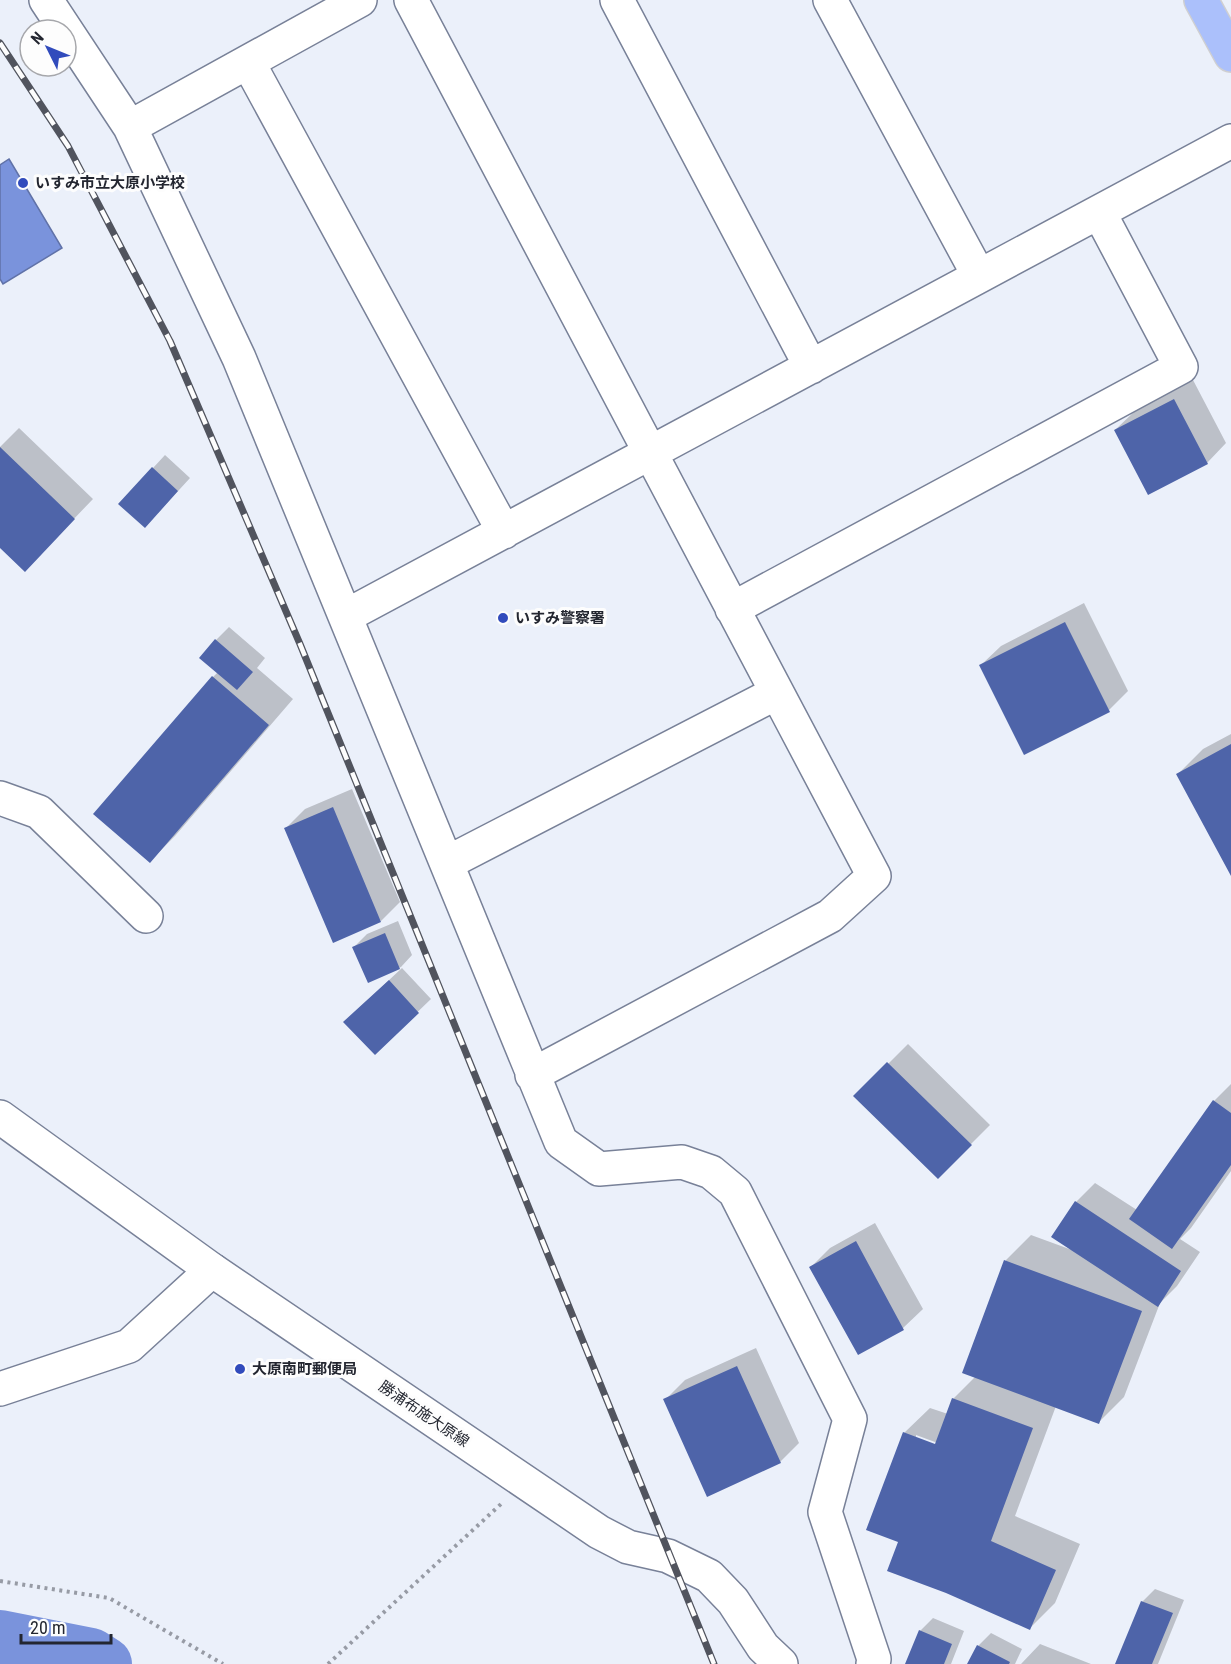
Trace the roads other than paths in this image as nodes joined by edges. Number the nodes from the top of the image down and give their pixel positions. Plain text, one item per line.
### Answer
1 (46, 0) edge
2 (360, 0) edge
3 (411, 0) edge
4 (617, 0) edge
5 (830, 0) edge
6 (1201, 0) edge
7 (1231, 55) edge
8 (248, 62) junction
9 (130, 127) junction
10 (1231, 141) edge
11 (1099, 212) junction
12 (980, 276) junction
13 (811, 367) junction
14 (649, 454) junction
15 (504, 532) junction
16 (732, 609) junction
17 (346, 616) junction
18 (776, 693) junction
19 (0, 798) edge
20 (447, 863) junction
21 (146, 916) dead end
22 (531, 1075) junction
23 (0, 1116) edge
24 (212, 1270) junction
25 (0, 1389) edge
26 (781, 1664) edge
27 (873, 1664) edge

1 - 9 street
2 - 8 street
3 - 14 street
4 - 13 street
5 - 12 street
6 - 7 highway
8 - 9 street
8 - 15 street
9 - 17 street
10 - 11 street
11 - 12 street
11 - 16 street
12 - 13 street
13 - 14 street
14 - 15 street
14 - 16 street
15 - 17 street
16 - 18 street
17 - 20 street
18 - 20 street
18 - 22 street
19 - 21 street
20 - 22 street
22 - 27 street
23 - 24 street, 勝浦布施大原線
24 - 25 street
24 - 26 street, 勝浦布施大原線

